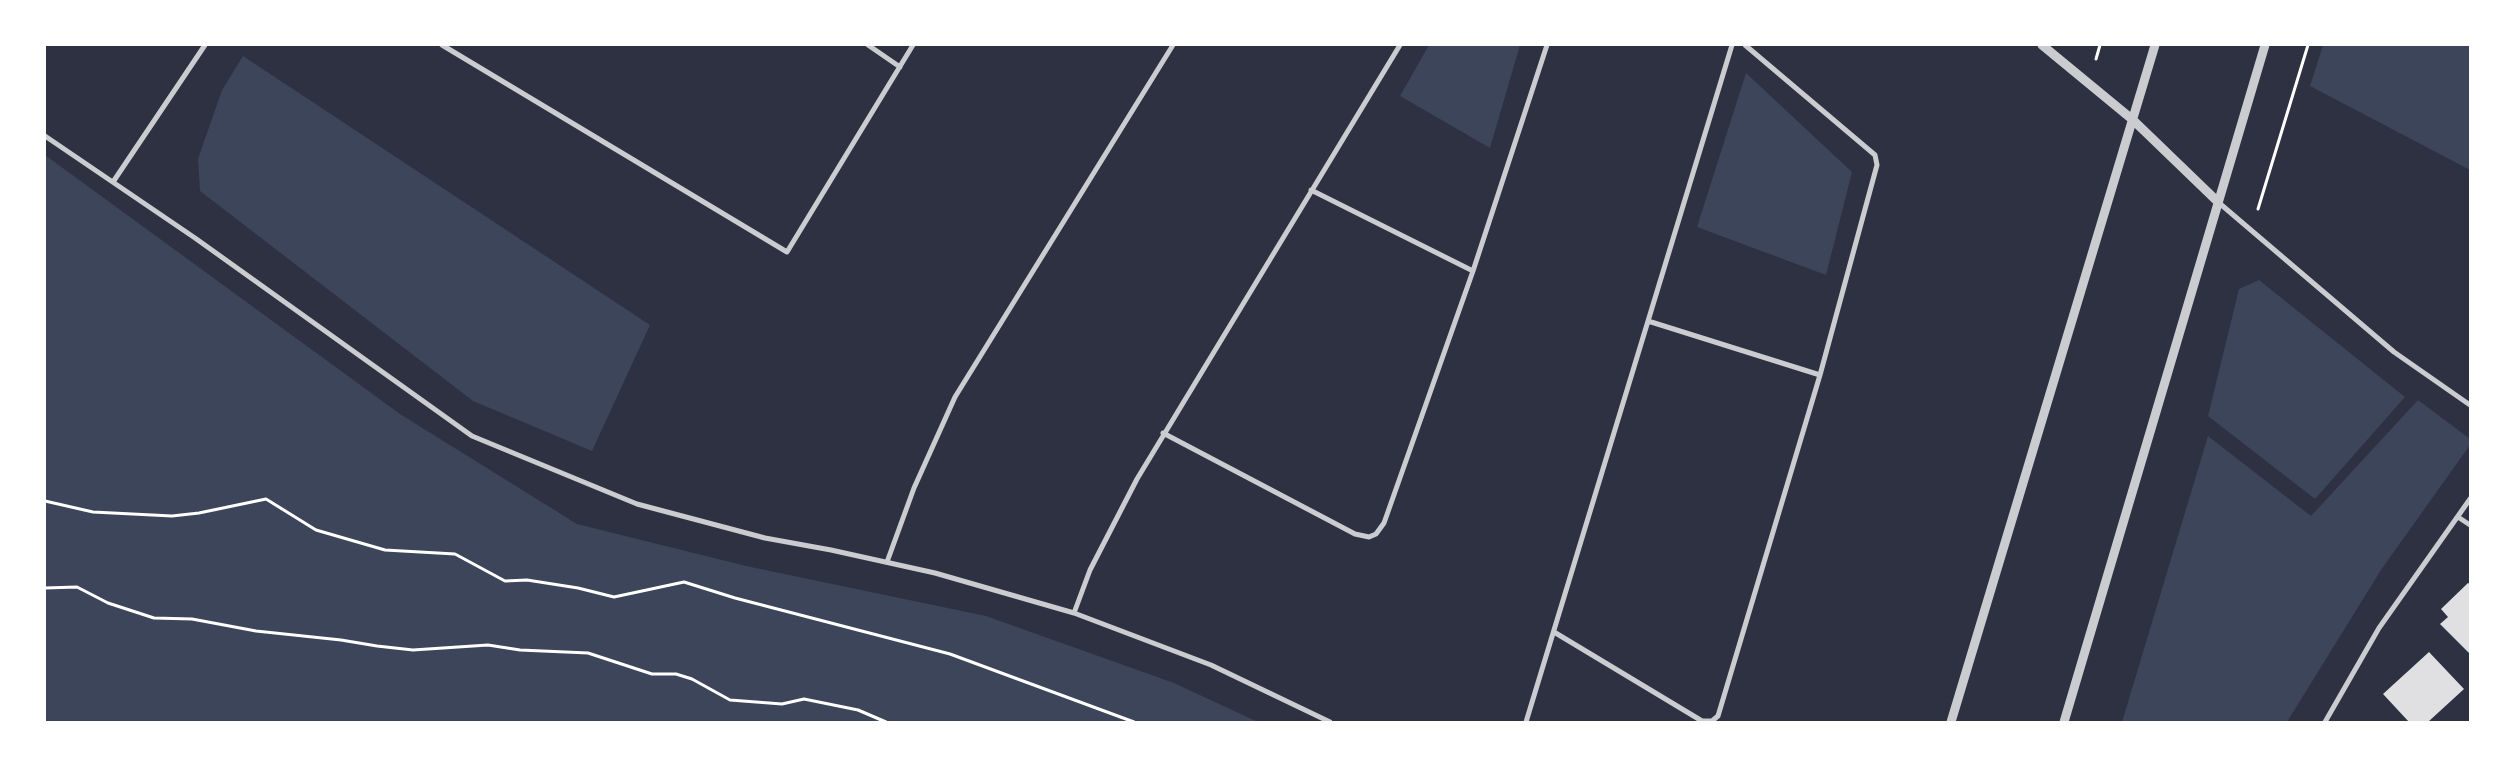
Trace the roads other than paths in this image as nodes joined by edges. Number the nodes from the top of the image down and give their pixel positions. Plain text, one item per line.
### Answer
1 (205, 45) edge
2 (442, 45) edge
3 (868, 45) edge
4 (914, 45) edge
5 (1173, 45) edge
6 (1400, 45) edge
7 (1547, 45) edge
8 (1732, 45) edge
9 (1745, 45) edge
10 (2042, 45) edge
11 (2155, 45) edge
12 (2265, 45) edge
13 (900, 67) junction
14 (2133, 120) junction
15 (45, 136) edge
16 (113, 182) junction
17 (1311, 190) junction
18 (2218, 202) junction
19 (1473, 271) junction
20 (1648, 321) junction
21 (1820, 375) junction
22 (2470, 405) edge
23 (1163, 433) junction
24 (2470, 499) edge
25 (2458, 517) junction
26 (2470, 525) edge
27 (887, 562) junction
28 (1074, 613) junction
29 (1554, 632) junction
30 (1330, 722) edge
31 (1526, 722) edge
32 (1951, 722) edge
33 (2064, 722) edge
34 (2325, 722) edge

1 - 16 street
2 - 13 street
3 - 13 street
4 - 13 street
5 - 27 street
6 - 17 street
7 - 19 street
8 - 20 street
9 - 21 street
10 - 14 street
11 - 14 street
12 - 18 street
14 - 18 street
14 - 32 street
15 - 16 street
16 - 27 street
17 - 19 street
17 - 23 street
18 - 22 street
18 - 33 street
19 - 23 street
20 - 21 street
20 - 29 street
21 - 29 street
23 - 28 street
24 - 25 street
25 - 26 street
25 - 34 street
27 - 28 street
28 - 30 street
29 - 31 street

